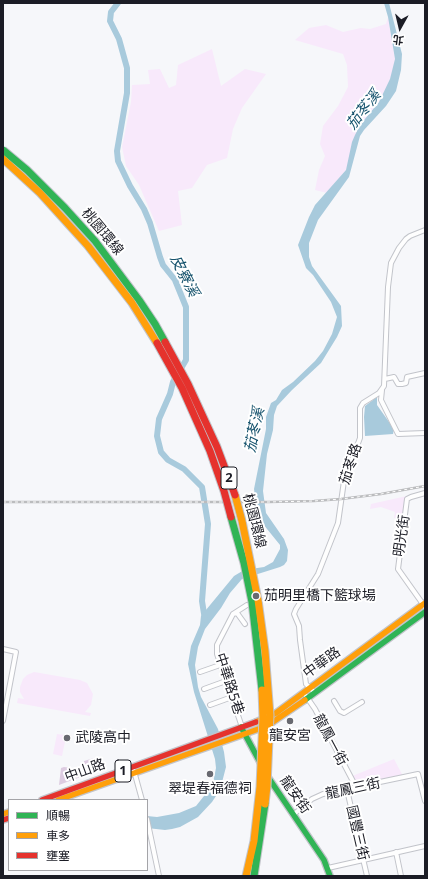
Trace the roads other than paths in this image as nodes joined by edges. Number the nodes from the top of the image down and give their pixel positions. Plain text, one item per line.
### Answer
1 (3, 150) edge
2 (3, 159) edge
3 (425, 230) edge
4 (425, 373) edge
5 (385, 379) junction
6 (382, 390) junction
7 (425, 433) edge
8 (425, 493) edge
9 (247, 605) dead end
10 (425, 607) edge
11 (233, 614) junction
12 (245, 624) dead end
13 (3, 649) edge
14 (220, 665) junction
15 (200, 672) dead end
16 (226, 681) junction
17 (204, 689) dead end
18 (313, 691) junction
19 (306, 696) junction
20 (232, 697) junction
21 (334, 701) dead end
22 (362, 702) dead end
23 (210, 705) dead end
24 (3, 720) edge
25 (243, 730) junction
26 (205, 745) joint
27 (134, 770) junction
28 (356, 787) junction
29 (348, 790) junction
30 (45, 799) edge
31 (61, 799) edge
32 (142, 799) edge
33 (425, 801) edge
34 (293, 815) junction
35 (148, 823) edge
36 (425, 846) edge
37 (396, 852) junction
38 (363, 859) junction
39 (328, 868) junction
40 (159, 876) edge
41 (246, 876) edge
42 (254, 876) edge
43 (330, 876) edge
44 (367, 876) edge
45 (401, 876) edge

1 - 42 main road, 桃園環線 / 2, bridge
2 - 41 main road, 桃園環線 / 2, bridge
3 - 5 street
4 - 5 street
5 - 6 street
6 - 7 street
6 - 18 street, 茄苳路
8 - 10 street, 明光街
9 - 11 street
10 - 18 main road, 中華路 / 1
11 - 12 street
11 - 14 street, 中華路5巷
13 - 24 street
14 - 15 street
14 - 16 street, 中華路5巷
16 - 17 street
16 - 20 street, 中華路5巷
18 - 19 main road, 中華路 / 1
19 - 25 main road, 中華路 / 1
19 - 28 street, 龍鳳一街
20 - 23 street
20 - 25 street, 中華路5巷
21 - 22 street
25 - 26 main road, 中華路 / 1
25 - 34 main road, 龍安街
26 - 27 main road, 中山路 / 1
27 - 30 main road, 中山路 / 1
27 - 31 main road, 中山路 / 1
27 - 32 street
28 - 29 street, 龍鳳三街
28 - 33 street, 龍鳳三街
29 - 34 street, 龍鳳三街
29 - 38 street, 國豐三街
34 - 39 main road, 龍安街
35 - 40 street
36 - 37 street
37 - 38 street
37 - 45 street
38 - 39 street
38 - 44 street, 國豐三街
39 - 43 main road, 龍安街

